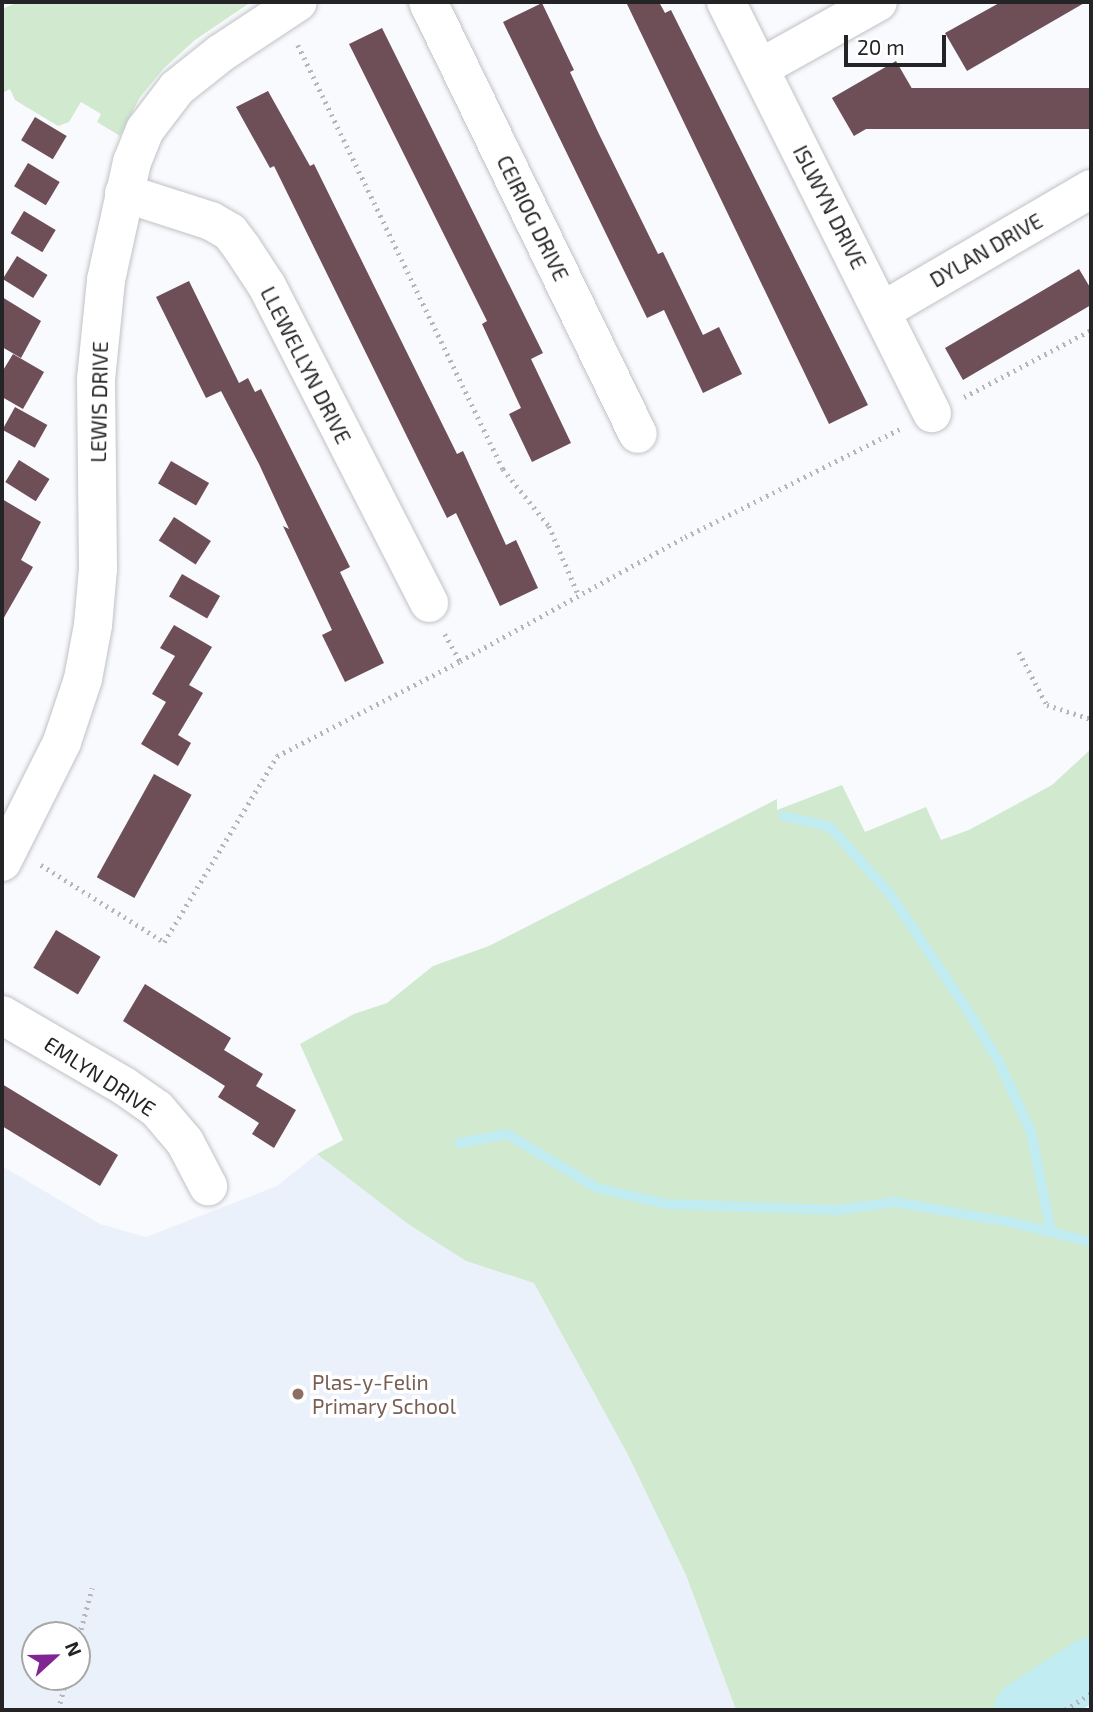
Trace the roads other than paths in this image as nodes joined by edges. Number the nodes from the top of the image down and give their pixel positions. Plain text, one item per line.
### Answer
1 (428, 2) edge
2 (726, 2) edge
3 (878, 2) edge
4 (291, 7) edge
5 (760, 68) junction
6 (1091, 189) edge
7 (124, 193) junction
8 (882, 311) junction
9 (932, 414) road end
10 (638, 434) dead end
11 (429, 603) dead end
12 (6, 854) edge
13 (2, 1014) edge
14 (208, 1186) dead end

1 - 10 street, CEIRIOG DRIVE
2 - 5 street, ISLWYN DRIVE
3 - 5 street
4 - 7 street, LEWIS DRIVE
5 - 8 street, ISLWYN DRIVE
6 - 8 street, DYLAN DRIVE
7 - 11 street, LLEWELLYN DRIVE
7 - 12 street, LEWIS DRIVE
8 - 9 street, ISLWYN DRIVE
13 - 14 street, EMLYN DRIVE

